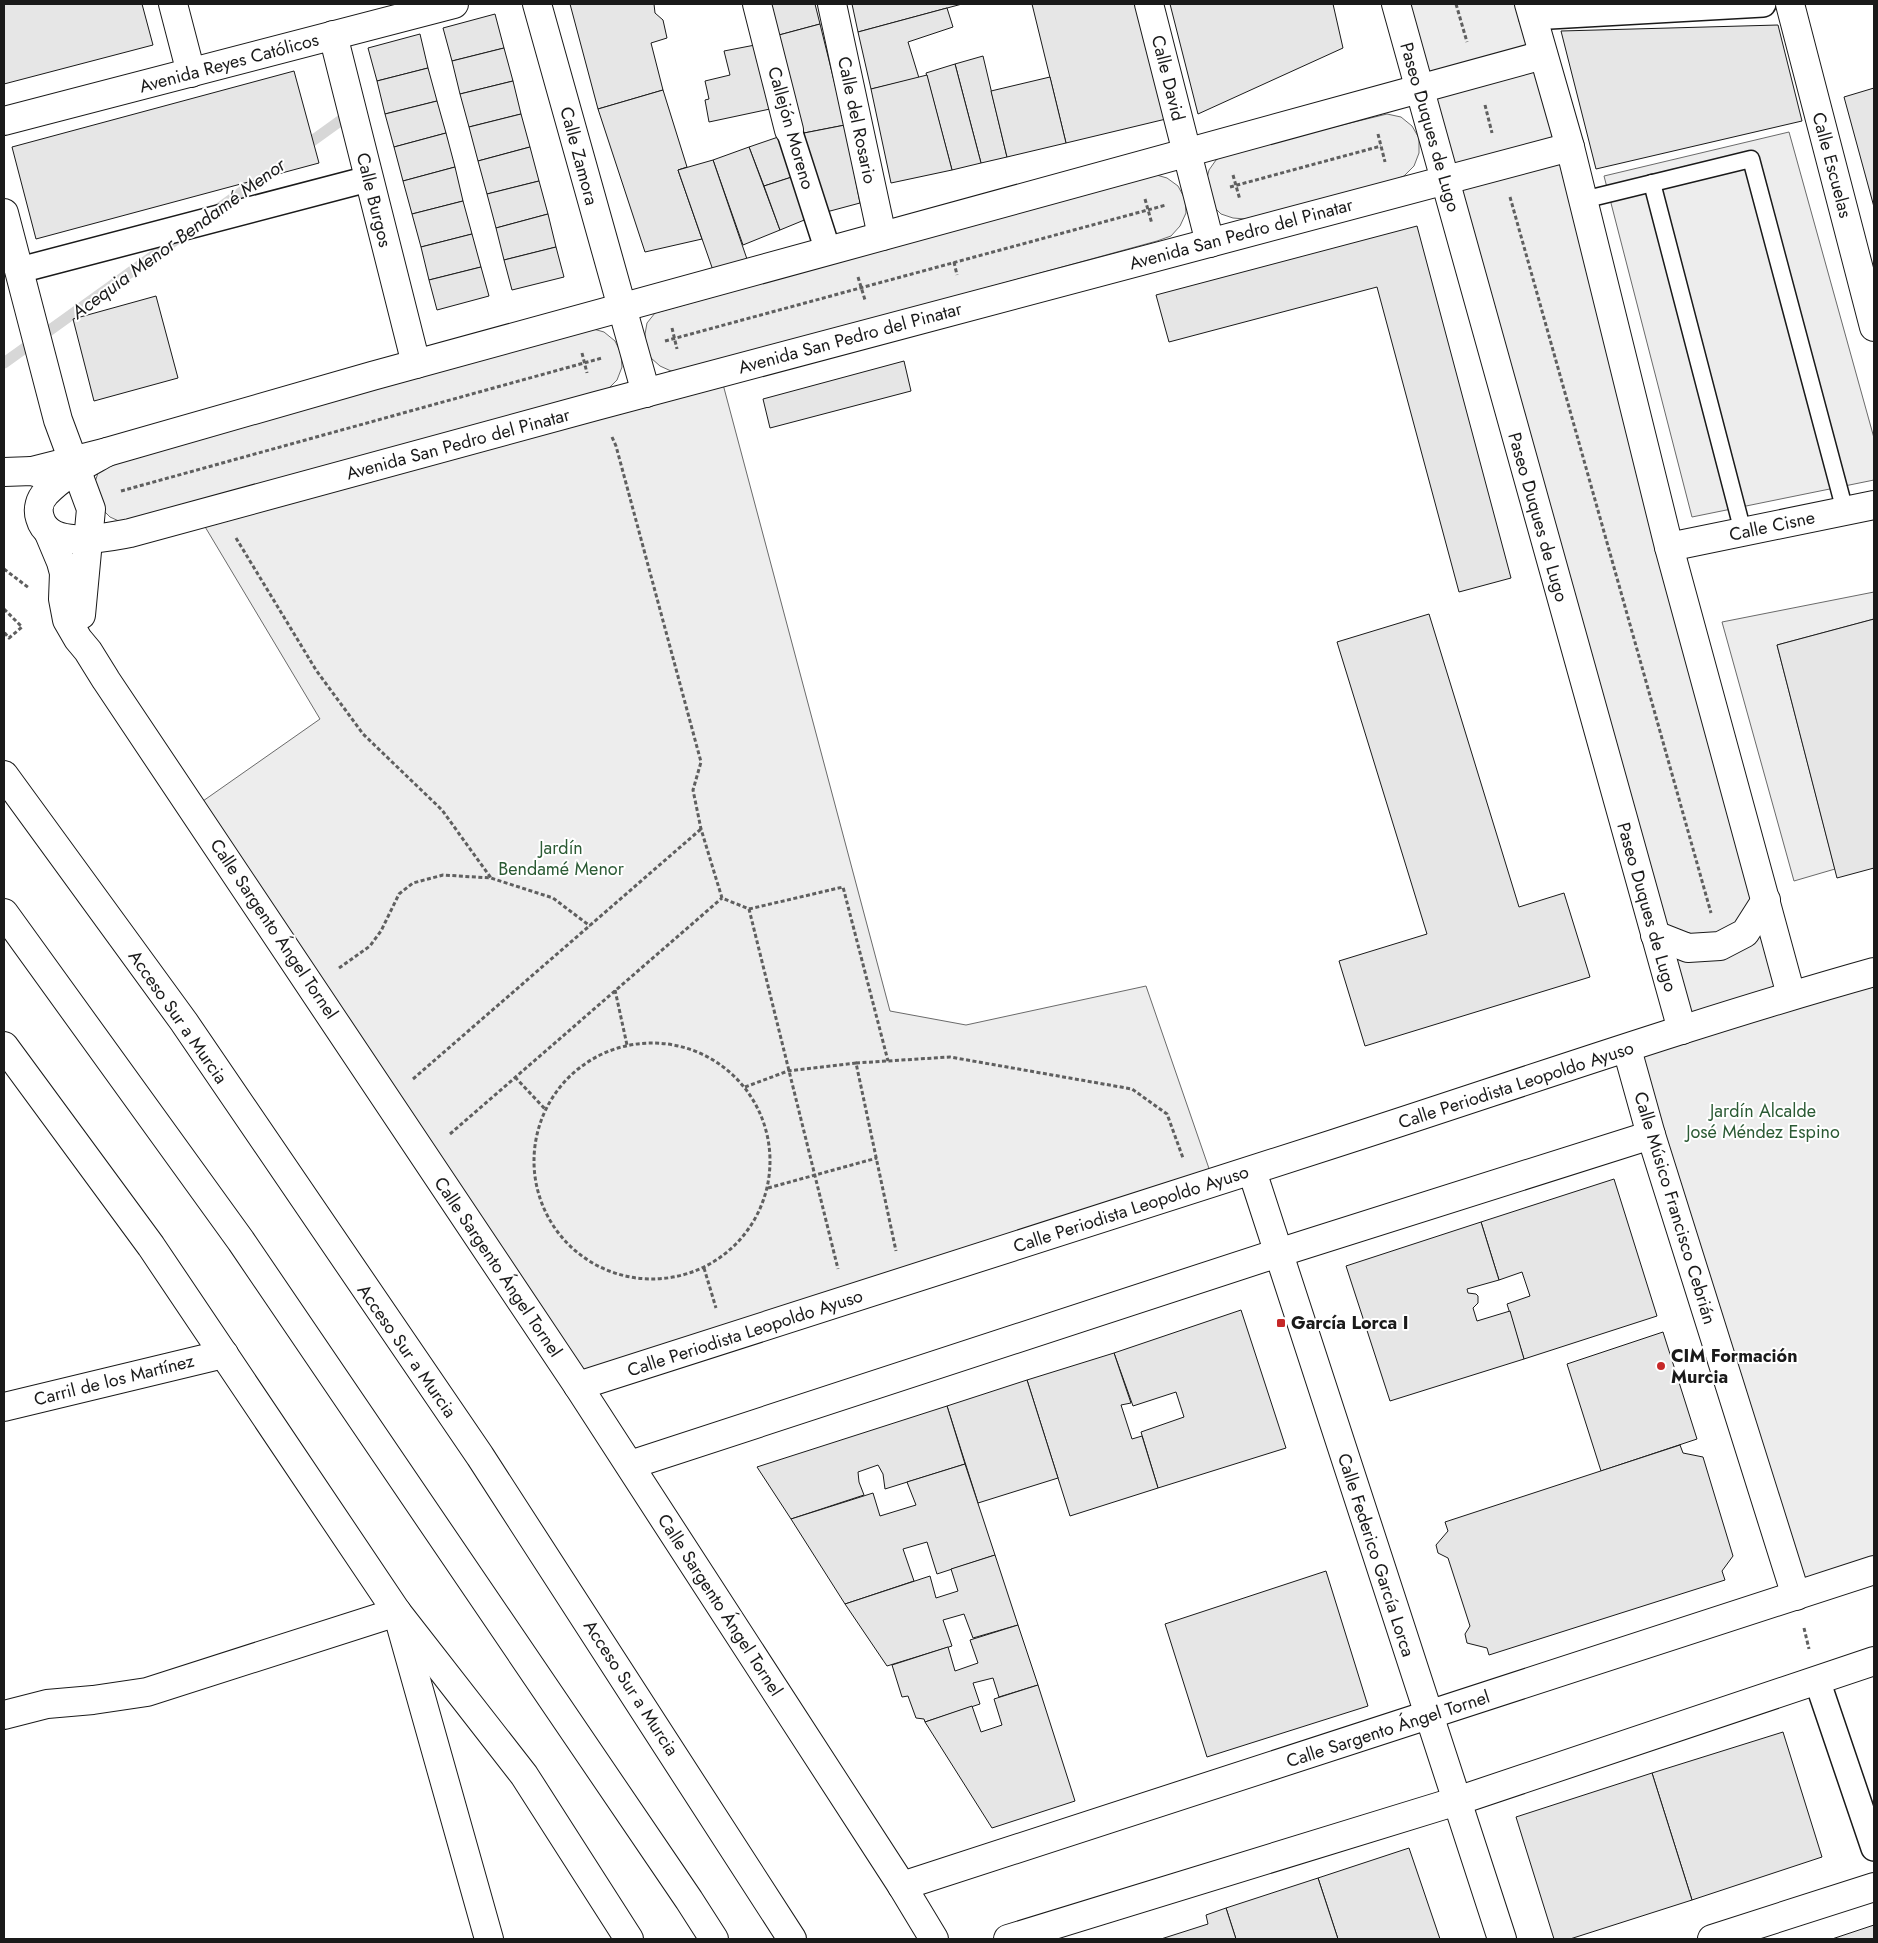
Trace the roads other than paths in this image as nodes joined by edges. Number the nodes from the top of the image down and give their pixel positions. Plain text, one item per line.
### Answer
1 (172, 4) edge
2 (454, 4) edge
3 (537, 4) edge
4 (757, 4) edge
5 (832, 4) edge
6 (1149, 4) edge
7 (1396, 4) edge
8 (1763, 4) edge
9 (1790, 4) edge
10 (1530, 10) edge
11 (333, 35) junction
12 (1543, 55) junction
13 (191, 73) junction
14 (1420, 89) junction
15 (4, 121) edge
16 (789, 130) joint
17 (1570, 147) junction
18 (1186, 153) junction
19 (368, 179) junction
20 (1445, 180) junction
21 (1652, 183) junction
22 (1583, 200) junction
23 (4, 213) edge
24 (882, 236) junction
25 (1210, 243) junction
26 (838, 248) junction
27 (20, 270) junction
28 (621, 308) junction
29 (1874, 327) edge
30 (416, 364) junction
31 (646, 393) junction
32 (4, 472) edge
33 (4, 487) edge
34 (66, 499) junction
35 (1874, 505) edge
36 (1845, 511) junction
37 (1743, 532) junction
38 (130, 533) junction
39 (1669, 547) junction
40 (82, 588) junction
41 (88, 651) junction
42 (4, 775) edge
43 (1766, 900) junction
44 (4, 913) edge
45 (1655, 935) junction
46 (1874, 972) edge
47 (1791, 995) junction
48 (1682, 1030) junction
49 (4, 1046) edge
50 (1627, 1049) junction
51 (1651, 1135) junction
52 (1252, 1171) junction
53 (1278, 1254) junction
54 (224, 1354) junction
55 (578, 1386) junction
56 (4, 1407) edge
57 (630, 1466) junction
58 (1874, 1570) edge
59 (1796, 1596) junction
60 (398, 1612) junction
61 (1874, 1661) edge
62 (444, 1671) junction
63 (1817, 1680) junction
64 (420, 1692) junction
65 (4, 1715) edge
66 (1428, 1716) junction
67 (1456, 1801) junction
68 (1874, 1848) edge
69 (902, 1886) junction
70 (1874, 1887) edge
71 (490, 1939) edge
72 (630, 1939) edge
73 (714, 1939) edge
74 (792, 1939) edge
75 (934, 1939) edge
76 (1008, 1939) edge
77 (1502, 1939) edge
78 (1712, 1939) edge

1 - 13 main road
2 - 11 main road, Avenida Reyes Católicos
3 - 28 main road, Calle Zamora
4 - 16 main road, Callejón Moreno
5 - 24 main road, Calle del Rosario
6 - 18 main road, Calle David
7 - 14 main road, Paseo Duques de Lugo
8 - 10 street
9 - 29 main road, Calle Escuelas
10 - 12 main road
11 - 13 main road, Avenida Reyes Católicos
11 - 19 main road, Calle Burgos
12 - 14 main road
12 - 17 main road
13 - 15 main road, Avenida Reyes Católicos
14 - 18 main road
14 - 20 main road, Paseo Duques de Lugo
16 - 26 street, Callejón Moreno
17 - 20 main road, Avenida San Pedro del Pinatar
17 - 22 main road
18 - 24 main road
18 - 25 main road, Calle David
19 - 27 street
19 - 30 main road, Calle Burgos
20 - 25 main road, Avenida San Pedro del Pinatar
20 - 45 main road, Paseo Duques de Lugo
21 - 22 lane
21 - 36 lane
21 - 37 lane
22 - 39 main road
23 - 27 main road
24 - 26 main road
25 - 31 main road, Avenida San Pedro del Pinatar
26 - 28 main road
27 - 34 main road
28 - 30 main road
28 - 31 main road, Calle Zamora
30 - 34 main road
31 - 38 main road, Avenida San Pedro del Pinatar
32 - 34 main road
33 - 34 main road
34 - 38 main road
34 - 40 main road
34 - 41 main road
35 - 36 main road, Calle Cisne
36 - 37 main road, Calle Cisne
37 - 39 main road, Calle Cisne
38 - 40 main road
39 - 43 main road
40 - 41 main road
41 - 55 main road, Calle Sargento Ángel Tornel
42 - 74 main road, Acceso Sur a Murcia
43 - 45 main road
43 - 47 main road
44 - 73 main road
45 - 48 main road, Paseo Duques de Lugo
46 - 47 main road, Calle Periodista Leopoldo Ayuso
47 - 48 main road, Calle Periodista Leopoldo Ayuso
48 - 50 main road, Calle Periodista Leopoldo Ayuso
49 - 54 main road
50 - 51 main road, Calle Músico Francisco Cebrián
50 - 52 main road, Calle Periodista Leopoldo Ayuso
51 - 53 main road
51 - 59 main road, Calle Músico Francisco Cebrián
52 - 53 main road, Calle Federico García Lorca
52 - 55 main road, Calle Periodista Leopoldo Ayuso
53 - 57 main road
53 - 66 main road, Calle Federico García Lorca
54 - 56 main road, Carril de los Martínez
54 - 60 main road
55 - 57 main road, Calle Sargento Ángel Tornel
57 - 69 main road, Calle Sargento Ángel Tornel
58 - 59 main road, Calle Sargento Ángel Tornel
59 - 66 main road, Calle Sargento Ángel Tornel
60 - 62 main road
60 - 64 main road
60 - 65 main road
61 - 63 main road
62 - 64 main road
62 - 72 main road
63 - 67 main road
63 - 68 street
64 - 71 main road
66 - 67 main road, Calle Federico García Lorca
66 - 69 main road, Calle Sargento Ángel Tornel
67 - 76 main road
67 - 77 main road, Calle Federico García Lorca
69 - 75 main road, Calle Sargento Ángel Tornel
70 - 78 main road

